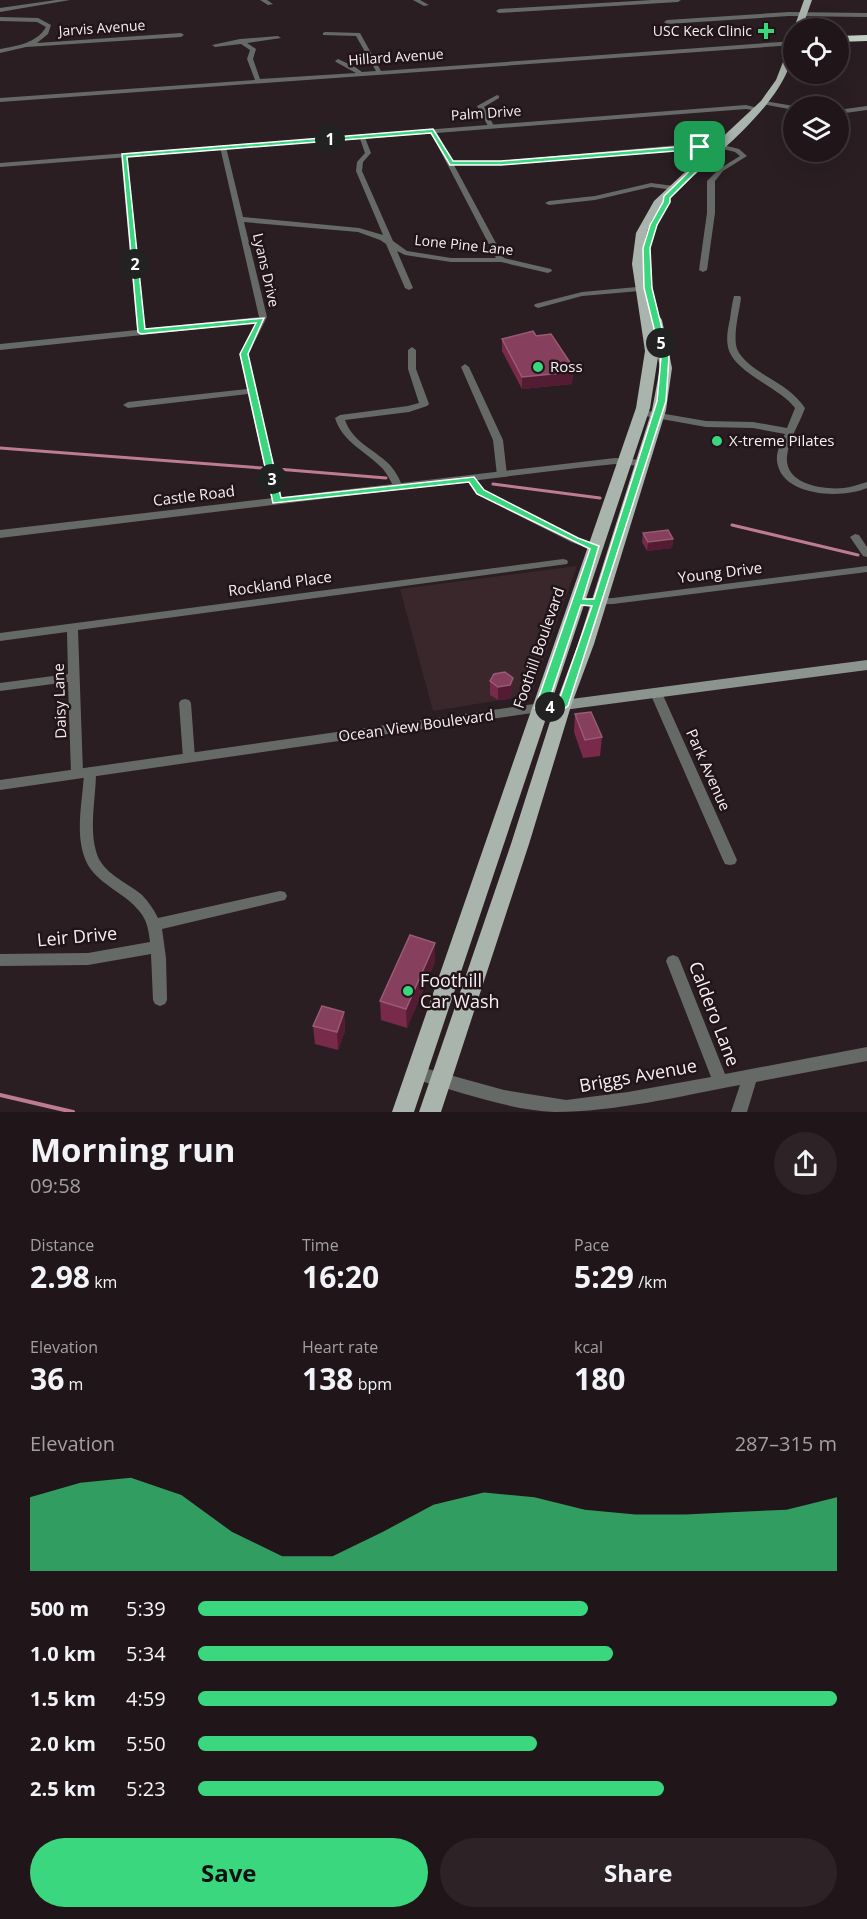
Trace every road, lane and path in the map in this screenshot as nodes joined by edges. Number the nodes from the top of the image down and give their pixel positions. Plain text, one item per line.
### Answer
1 (67, 0) edge
2 (263, 0) edge
3 (416, 0) edge
4 (678, 0) edge
5 (808, 0) edge
6 (270, 4) dead end
7 (426, 5) dead end
8 (0, 10) edge
9 (499, 11) dead end
10 (803, 15) junction
11 (867, 15) edge
12 (802, 18) edge
13 (0, 19) edge
14 (667, 22) dead end
15 (325, 34) dead end
16 (181, 35) dead end
17 (278, 38) dead end
18 (849, 40) edge
19 (867, 40) edge
20 (240, 41) junction
21 (783, 44) edge
22 (25, 45) junction
23 (215, 45) dead end
24 (0, 51) edge
25 (338, 61) dead end
26 (379, 72) junction
27 (783, 72) edge
28 (360, 74) junction
29 (258, 81) junction
30 (497, 97) dead end
31 (0, 100) edge
32 (761, 106) junction
33 (783, 107) edge
34 (867, 108) edge
35 (849, 110) edge
36 (491, 126) junction
37 (433, 131) junction
38 (362, 136) junction
39 (223, 147) junction
40 (717, 148) junction
41 (124, 155) junction
42 (450, 163) junction
43 (0, 165) edge
44 (670, 193) junction
45 (549, 203) dead end
46 (240, 219) junction
47 (389, 243) junction
48 (501, 260) junction
49 (703, 270) dead end
50 (548, 271) dead end
51 (408, 288) dead end
52 (644, 288) junction
53 (737, 298) dead end
54 (538, 306) dead end
55 (261, 320) junction
56 (653, 326) junction
57 (141, 332) junction
58 (0, 347) edge
59 (412, 350) dead end
60 (465, 367) dead end
61 (252, 391) junction
62 (128, 405) dead end
63 (642, 412) junction
64 (657, 415) junction
65 (791, 432) junction
66 (626, 461) junction
67 (642, 463) junction
68 (502, 474) junction
69 (471, 479) junction
70 (867, 485) edge
71 (398, 487) junction
72 (277, 501) junction
73 (0, 534) edge
74 (855, 537) dead end
75 (595, 548) junction
76 (867, 554) edge
77 (563, 562) dead end
78 (867, 568) edge
79 (577, 602) junction
80 (598, 603) junction
81 (72, 627) junction
82 (0, 637) edge
83 (867, 665) edge
84 (74, 677) junction
85 (0, 687) edge
86 (656, 693) junction
87 (185, 703) dead end
88 (562, 706) junction
89 (541, 708) junction
90 (189, 758) junction
91 (83, 772) junction
92 (0, 784) edge
93 (730, 860) dead end
94 (280, 896) dead end
95 (153, 925) junction
96 (157, 947) junction
97 (0, 960) edge
98 (673, 961) dead end
99 (160, 1000) dead end
100 (867, 1054) edge
101 (417, 1074) junction
102 (750, 1076) junction
103 (441, 1081) junction
104 (720, 1081) junction
105 (403, 1112) edge
106 (430, 1112) edge
107 (740, 1112) edge

1 - 8 street
2 - 6 street
3 - 7 street
4 - 9 street
5 - 10 main road
10 - 11 street
10 - 12 main road
10 - 14 street
13 - 22 street
15 - 26 street
16 - 22 street, Jarvis Avenue
17 - 20 street
18 - 19 highway
20 - 23 street
20 - 29 street
21 - 26 street, Hillard Avenue
22 - 24 street, Jarvis Avenue
25 - 28 street
26 - 28 street, Hillard Avenue
27 - 32 main road, Foothill Boulevard
28 - 29 street, Hillard Avenue
29 - 31 street, Hillard Avenue
30 - 36 street
32 - 33 street
32 - 36 street, Palm Drive
32 - 40 main road, Foothill Boulevard
34 - 35 street
36 - 37 street, Palm Drive
37 - 38 street, Palm Drive
37 - 42 street
38 - 39 street, Palm Drive
38 - 47 street
39 - 41 street, Palm Drive
39 - 46 street, Lyans Drive
40 - 42 street
40 - 44 main road, Foothill Boulevard
40 - 49 street
41 - 43 street, Palm Drive
41 - 57 street
42 - 48 street
44 - 45 street
44 - 52 main road, Foothill Boulevard
46 - 47 street, Lone Pine Lane
46 - 55 street, Lyans Drive
47 - 48 street, Lone Pine Lane
47 - 51 street
48 - 50 street, Lone Pine Lane
52 - 54 street
52 - 56 main road, Foothill Boulevard
53 - 65 street
55 - 57 street
55 - 61 street, Lyans Drive
56 - 63 main road, Foothill Boulevard
56 - 64 main road, Foothill Boulevard
57 - 58 street
59 - 71 street
60 - 68 street
61 - 62 street
61 - 72 street, Lyans Drive
63 - 64 street
63 - 66 main road, Foothill Boulevard
64 - 65 street
64 - 67 main road, Foothill Boulevard
65 - 70 street
66 - 67 street, Castle Road
66 - 68 street, Castle Road
66 - 75 main road, Foothill Boulevard
67 - 80 main road, Foothill Boulevard
68 - 69 street, Castle Road
69 - 71 street, Castle Road
69 - 75 street
71 - 72 street, Castle Road
72 - 73 street, Castle Road
74 - 76 street
75 - 79 main road, Foothill Boulevard
77 - 81 street, Rockland Place
78 - 80 street, Young Drive
79 - 80 street, Young Drive
79 - 89 main road, Foothill Boulevard
80 - 88 main road, Foothill Boulevard
81 - 82 street, Rockland Place
81 - 84 street, Daisy Lane
83 - 86 main road, Ocean View Boulevard
84 - 85 street
84 - 91 street, Daisy Lane
86 - 88 main road, Ocean View Boulevard
86 - 93 street, Park Avenue
87 - 90 street
88 - 89 main road, Ocean View Boulevard
88 - 103 main road, Foothill Boulevard
89 - 90 street, Ocean View Boulevard
89 - 101 main road, Foothill Boulevard
90 - 91 street, Ocean View Boulevard
91 - 92 street, Ocean View Boulevard
91 - 95 street, Daisy Lane
94 - 95 street
95 - 96 street
96 - 97 street, Leir Drive
96 - 99 street
98 - 104 street, Caldero Lane
100 - 102 street, Briggs Avenue
101 - 103 street, Briggs Avenue
101 - 105 main road, Foothill Boulevard
102 - 104 street, Briggs Avenue
102 - 107 street
103 - 104 street, Briggs Avenue
103 - 106 main road, Foothill Boulevard

